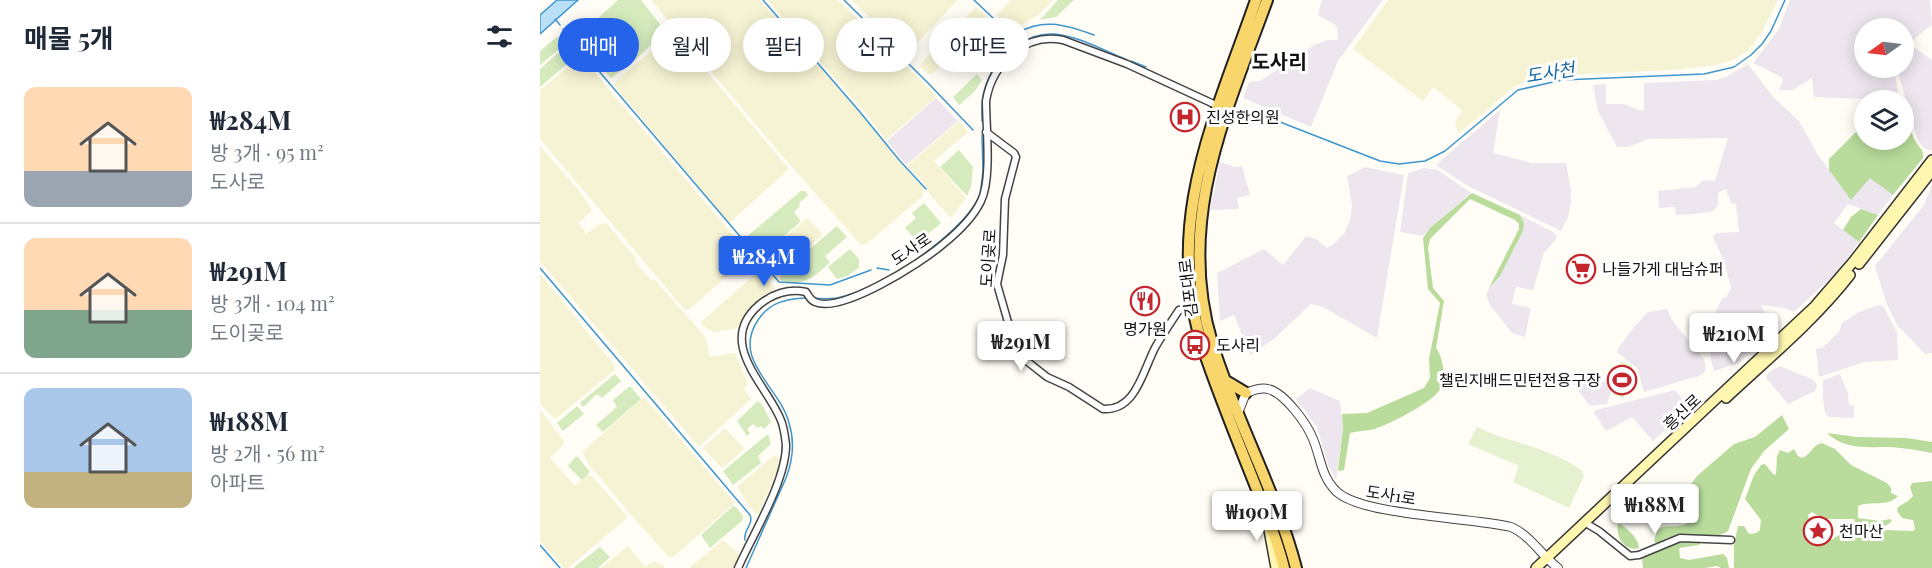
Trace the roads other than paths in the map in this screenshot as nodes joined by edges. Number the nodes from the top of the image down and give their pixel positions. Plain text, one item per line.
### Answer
1 (1256, 0) edge
2 (1267, 0) edge
3 (1218, 106) junction
4 (986, 132) junction
5 (1932, 160) edge
6 (1932, 171) edge
7 (1198, 306) junction
8 (1225, 380) junction
9 (1246, 393) junction
10 (1238, 413) junction
11 (1269, 508) junction
12 (1586, 524) junction
13 (1731, 540) dead end
14 (1549, 566) edge
15 (738, 568) edge
16 (1276, 568) edge
17 (1284, 568) edge
18 (1296, 568) edge
19 (1303, 568) edge
20 (1536, 568) edge

1 - 3 main road, 김포대로
2 - 7 main road, 김포대로
3 - 4 street, 도사로
3 - 7 main road, 김포대로
4 - 7 street, 도이곶로
4 - 15 street, 도사로
5 - 12 main road, 흥신로
6 - 12 main road, 흥신로
7 - 8 main road, 김포대로
7 - 11 main road, 김포대로
8 - 9 main road
8 - 10 main road, 김포대로
9 - 10 street
9 - 14 street, 도사1로
10 - 11 main road, 김포대로
11 - 16 main road
11 - 17 main road, 김포대로
11 - 18 main road, 김포대로
11 - 19 main road
12 - 13 street
12 - 14 main road, 흥신로
14 - 20 main road, 흥신로

